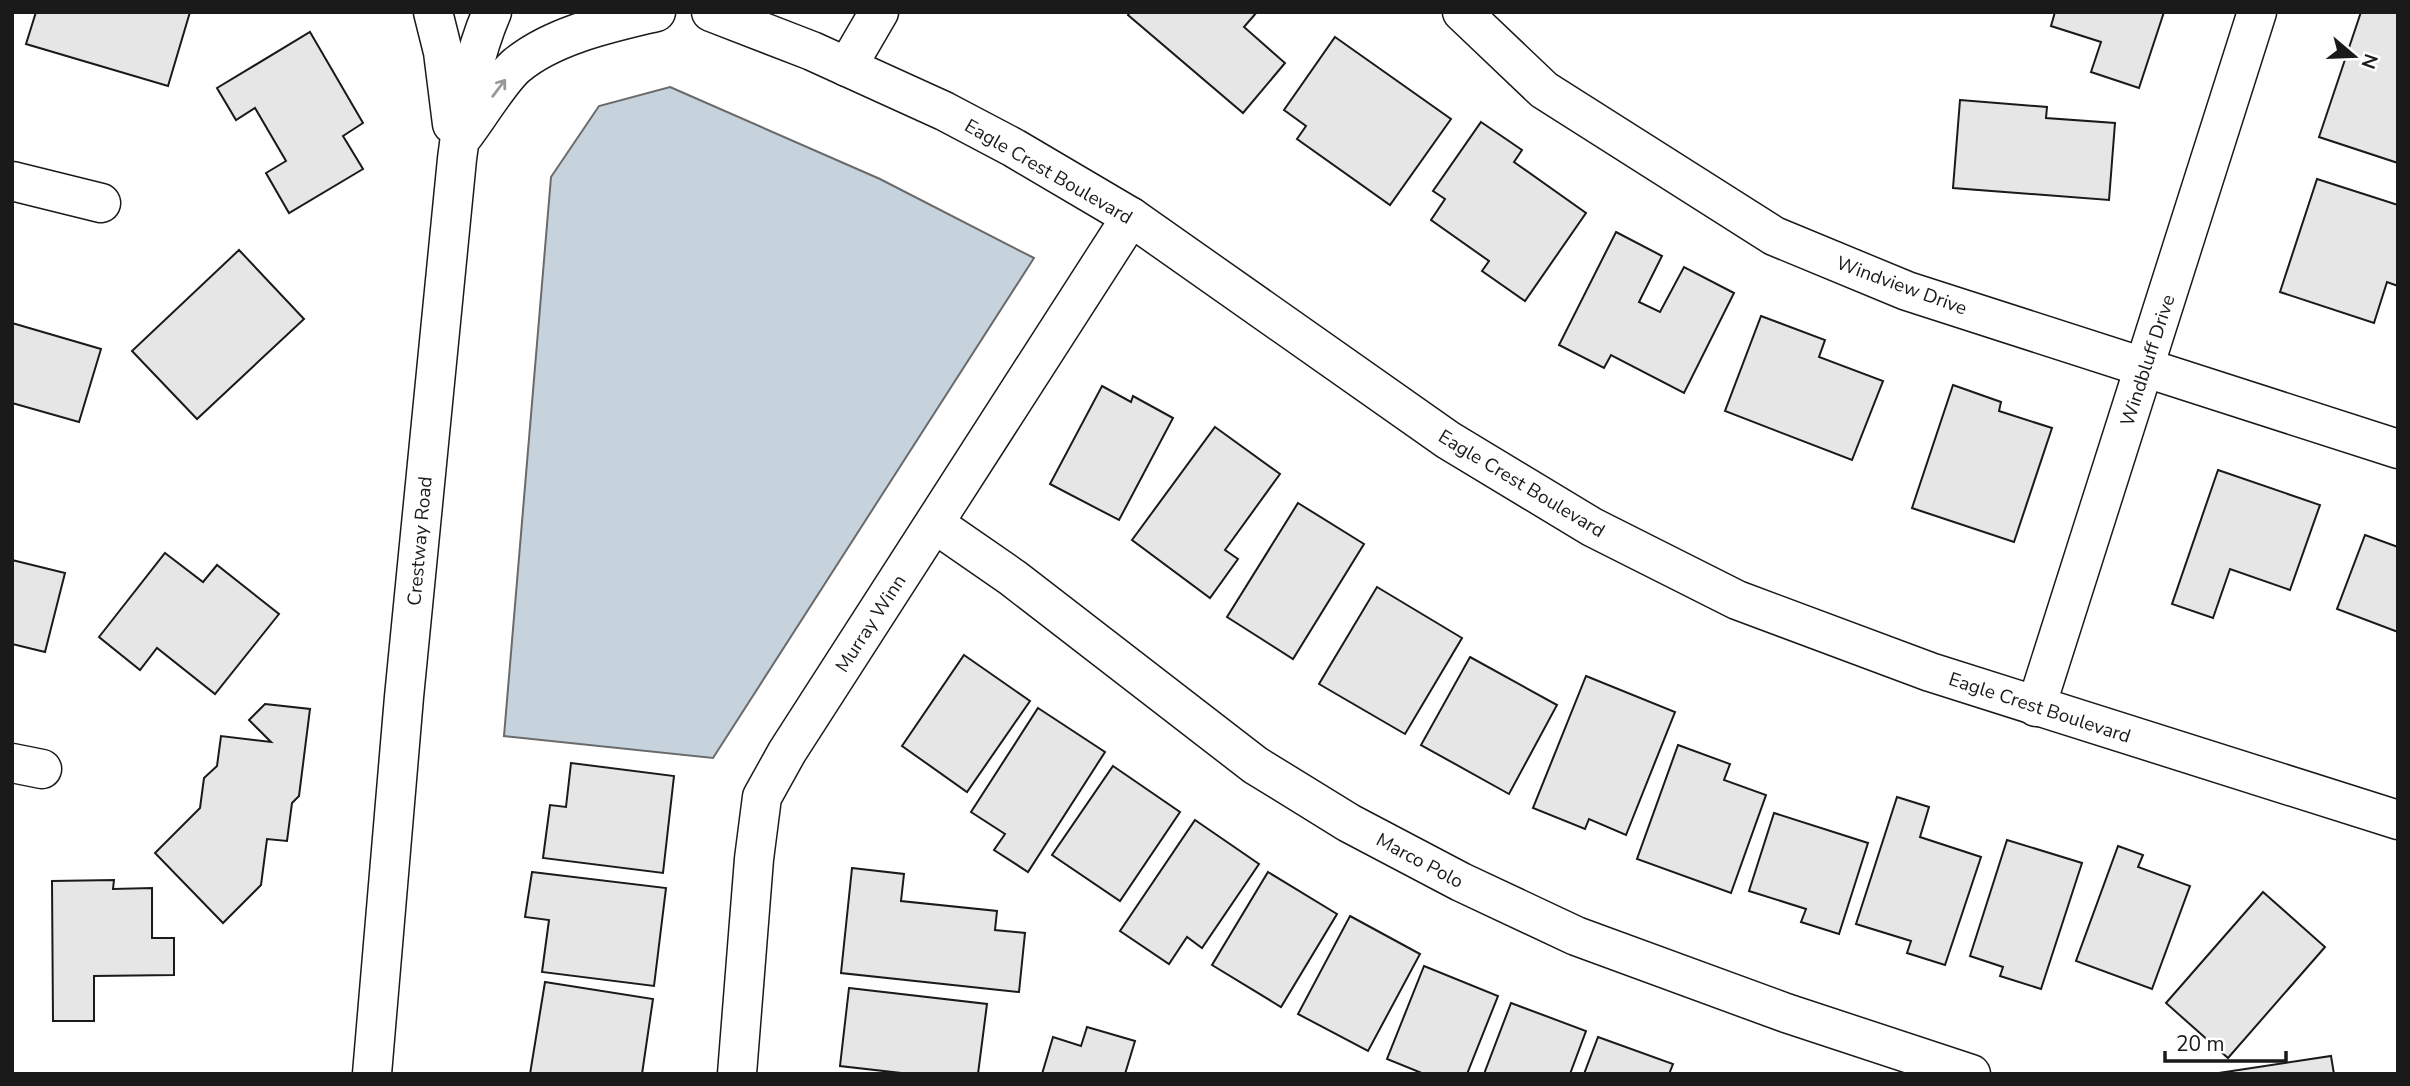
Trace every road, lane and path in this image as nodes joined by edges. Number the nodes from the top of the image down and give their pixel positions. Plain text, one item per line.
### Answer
1 (433, 12) edge
2 (492, 12) edge
3 (656, 12) edge
4 (710, 12) edge
5 (879, 12) edge
6 (1462, 12) edge
7 (2257, 12) edge
8 (847, 66) junction
9 (458, 151) junction
10 (12, 181) edge
11 (101, 203) dead end
12 (1131, 217) junction
13 (2144, 368) junction
14 (2398, 449) edge
15 (935, 524) junction
16 (2036, 707) junction
17 (2398, 820) edge
18 (372, 1074) edge
19 (737, 1074) edge
20 (1971, 1074) edge

1 - 9 street
2 - 9 street, Crestway Road
9 -> 3 street
4 - 8 street, Eagle Crest Boulevard
5 - 8 street
6 - 13 street, Windview Drive
7 - 13 street, Windbluff Drive
8 - 12 street, Eagle Crest Boulevard
9 - 18 street, Crestway Road
10 - 11 street
12 - 15 street, Murray Winn
12 - 16 street, Eagle Crest Boulevard
13 - 14 street, Windview Drive
13 - 16 street, Windbluff Drive
15 - 19 street, Murray Winn
15 - 20 street, Marco Polo
16 - 17 street, Eagle Crest Boulevard

